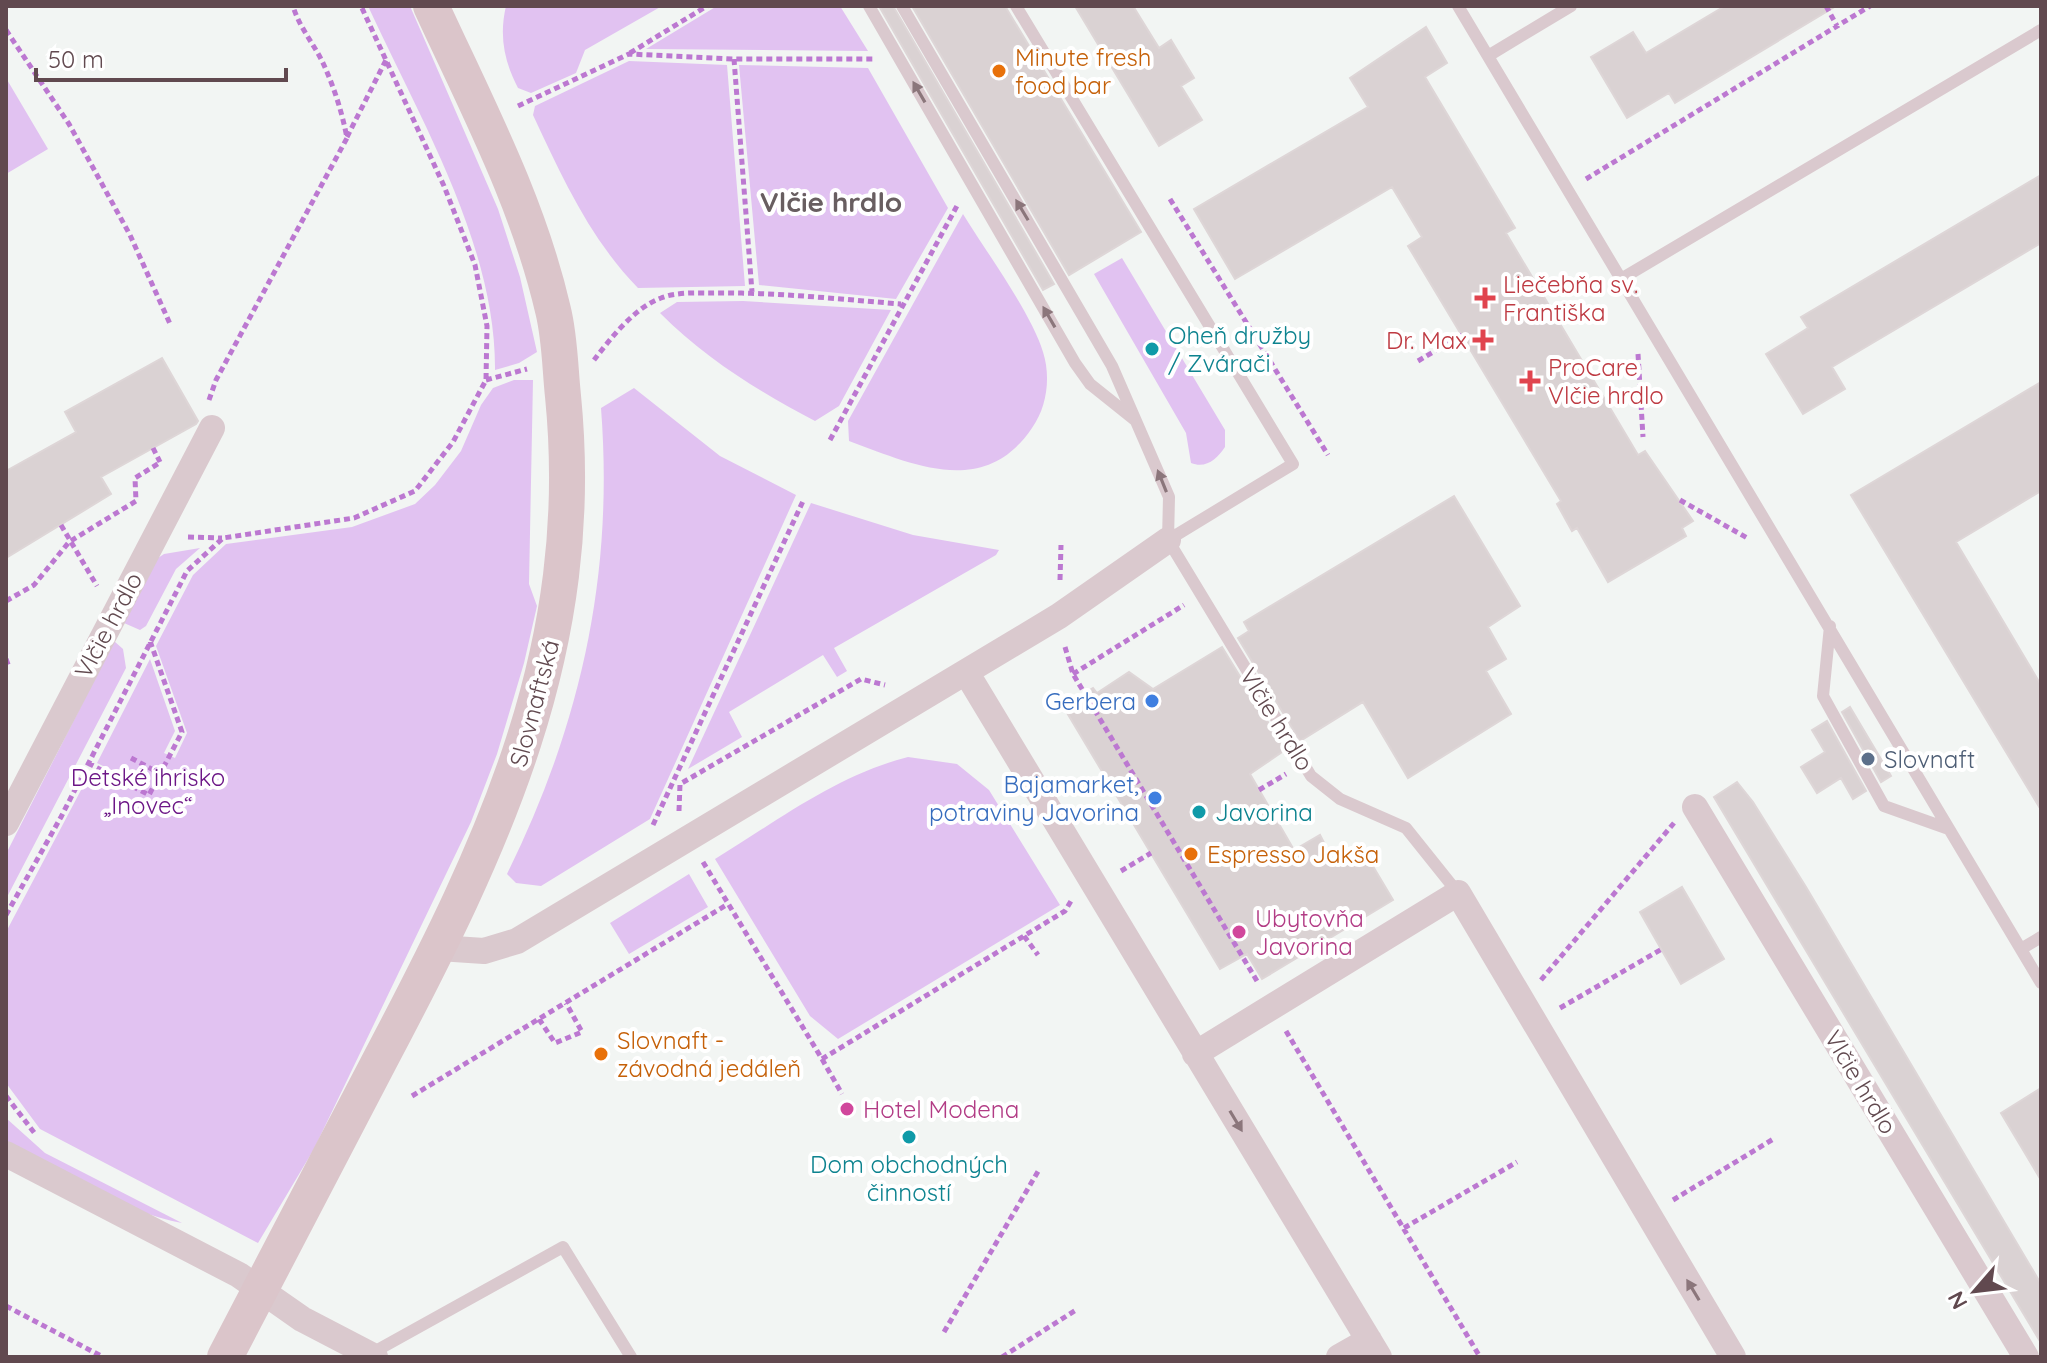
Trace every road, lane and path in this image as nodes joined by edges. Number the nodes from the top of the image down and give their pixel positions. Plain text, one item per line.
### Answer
1 (293, 6) edge
2 (361, 6) edge
3 (431, 6) edge
4 (707, 6) edge
5 (869, 6) edge
6 (902, 6) edge
7 (1016, 6) edge
8 (1458, 6) edge
9 (1571, 6) edge
10 (1826, 6) edge
11 (1870, 6) edge
12 (1837, 26) junction
13 (6, 30) edge
14 (2041, 30) edge
15 (629, 54) junction
16 (1488, 56) junction
17 (386, 59) junction
18 (734, 59) junction
19 (878, 59) dead end
20 (518, 106) dead end
21 (347, 138) junction
22 (1568, 190) junction
23 (1170, 199) dead end
24 (961, 200) dead end
25 (1621, 279) junction
26 (752, 292) junction
27 (901, 304) junction
28 (1636, 305) junction
29 (171, 326) dead end
30 (1462, 335) dead end
31 (1418, 361) dead end
32 (560, 365) junction
33 (210, 416) junction
34 (1140, 425) junction
35 (1643, 437) dead end
36 (830, 440) dead end
37 (153, 448) dead end
38 (1328, 455) dead end
39 (160, 462) junction
40 (804, 499) dead end
41 (1680, 500) dead end
42 (61, 525) dead end
43 (1168, 540) junction
44 (69, 542) junction
45 (1061, 545) dead end
46 (1792, 563) junction
47 (93, 579) dead end
48 (1055, 588) dead end
49 (6, 601) edge
50 (1193, 618) dead end
51 (1830, 626) junction
52 (1061, 633) dead end
53 (150, 640) junction
54 (6, 659) edge
55 (9, 667) dead end
56 (966, 672) junction
57 (1073, 674) junction
58 (896, 679) dead end
59 (131, 758) dead end
60 (1280, 760) dead end
61 (88, 763) junction
62 (1287, 773) dead end
63 (161, 774) junction
64 (1695, 807) joint
65 (670, 817) dead end
66 (6, 823) edge
67 (661, 823) dead end
68 (1946, 828) junction
69 (1151, 853) dead end
70 (700, 857) dead end
71 (1095, 886) junction
72 (1458, 893) junction
73 (728, 904) junction
74 (6, 915) edge
75 (1024, 936) junction
76 (2041, 937) edge
77 (439, 948) junction
78 (1662, 949) dead end
79 (2021, 949) junction
80 (1038, 955) dead end
81 (1242, 957) dead end
82 (2041, 983) edge
83 (566, 1003) junction
84 (1272, 1007) junction
85 (1529, 1012) junction
86 (539, 1019) junction
87 (1195, 1054) junction
88 (822, 1059) junction
89 (842, 1094) dead end
90 (412, 1096) dead end
91 (1775, 1138) dead end
92 (6, 1154) edge
93 (1517, 1162) dead end
94 (1040, 1168) dead end
95 (1648, 1215) junction
96 (1404, 1228) junction
97 (259, 1291) junction
98 (6, 1306) edge
99 (1076, 1310) dead end
100 (944, 1332) dead end
101 (1374, 1348) edge
102 (372, 1356) edge
103 (103, 1357) edge
104 (225, 1357) edge
105 (631, 1357) edge
106 (1002, 1357) edge
107 (1339, 1357) edge
108 (1480, 1357) edge
109 (1733, 1357) edge
110 (2026, 1357) edge

1 - 21 path
2 - 17 path
3 - 32 main road, Slovnaftská
4 - 15 path
34 -> 5 lane
34 -> 6 lane
7 - 43 lane
8 - 16 lane
9 - 16 lane
10 - 12 path
11 - 12 path
12 - 22 path
13 - 29 path
14 - 25 lane
15 - 18 path
15 - 20 path
16 - 22 lane
17 - 21 path
17 - 53 path
18 - 19 path
18 - 26 path
21 - 33 path
22 - 25 lane
23 - 38 path
24 - 27 path
25 - 28 lane
26 - 27 path
26 - 32 path
27 - 36 path
28 - 35 path
28 - 46 lane
30 - 31 path
32 - 77 main road, Slovnaftská
33 - 39 path
33 - 66 street, Vlčie hrdlo
43 -> 34 lane
37 - 39 path
39 - 44 path
40 - 67 path
41 - 46 path
42 - 44 path
43 - 56 street
43 - 72 lane, Vlčie hrdlo
44 - 47 path
44 - 49 path
45 - 48 path
46 - 51 lane
50 - 57 path
51 - 68 lane
51 - 68 lane
52 - 57 path
53 - 61 path
53 - 63 path
54 - 55 path
56 - 71 street
56 - 77 street
57 - 81 path
58 - 65 path
59 - 63 path
60 - 62 path
61 - 63 path
61 - 74 path
64 - 85 path
64 - 110 street, Vlčie hrdlo
68 - 79 lane
69 - 71 path
70 - 73 path
71 - 75 path
71 - 87 street
72 - 84 street
72 - 85 street, Vlčie hrdlo
73 - 83 path
73 - 88 path
75 - 80 path
75 - 88 path
76 - 79 lane
77 - 97 main road, Slovnaftská
78 - 85 path
79 - 82 lane
83 - 86 path
83 - 86 path
84 - 87 street
84 - 96 path
85 - 95 street, Vlčie hrdlo
86 - 90 path
87 -> 101 street
88 - 89 path
91 - 95 path
92 - 97 street
93 - 96 path
94 - 100 path
109 -> 95 street, Vlčie hrdlo
96 - 108 path
97 - 102 street
97 - 104 main road, Slovnaftská
98 - 103 path
99 - 106 path
101 - 107 street
102 - 105 lane

